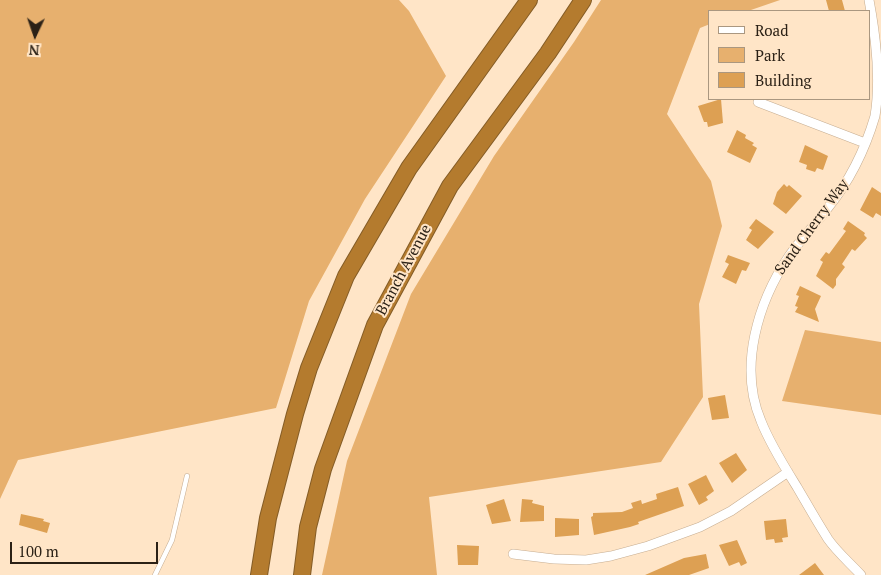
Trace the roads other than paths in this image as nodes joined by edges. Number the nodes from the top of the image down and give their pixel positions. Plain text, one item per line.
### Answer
1 (529, 0) edge
2 (583, 0) edge
3 (869, 0) edge
4 (758, 102) dead end
5 (865, 143) junction
6 (788, 472) junction
7 (187, 476) dead end
8 (513, 554) dead end
9 (156, 575) edge
10 (259, 575) edge
11 (302, 575) edge
12 (861, 575) edge

1 - 10 highway
2 - 11 highway, Branch Avenue
3 - 5 street, Sand Cherry Way
4 - 5 street
5 - 6 street, Sand Cherry Way
6 - 8 street
6 - 12 street, Sand Cherry Way
7 - 9 lane

